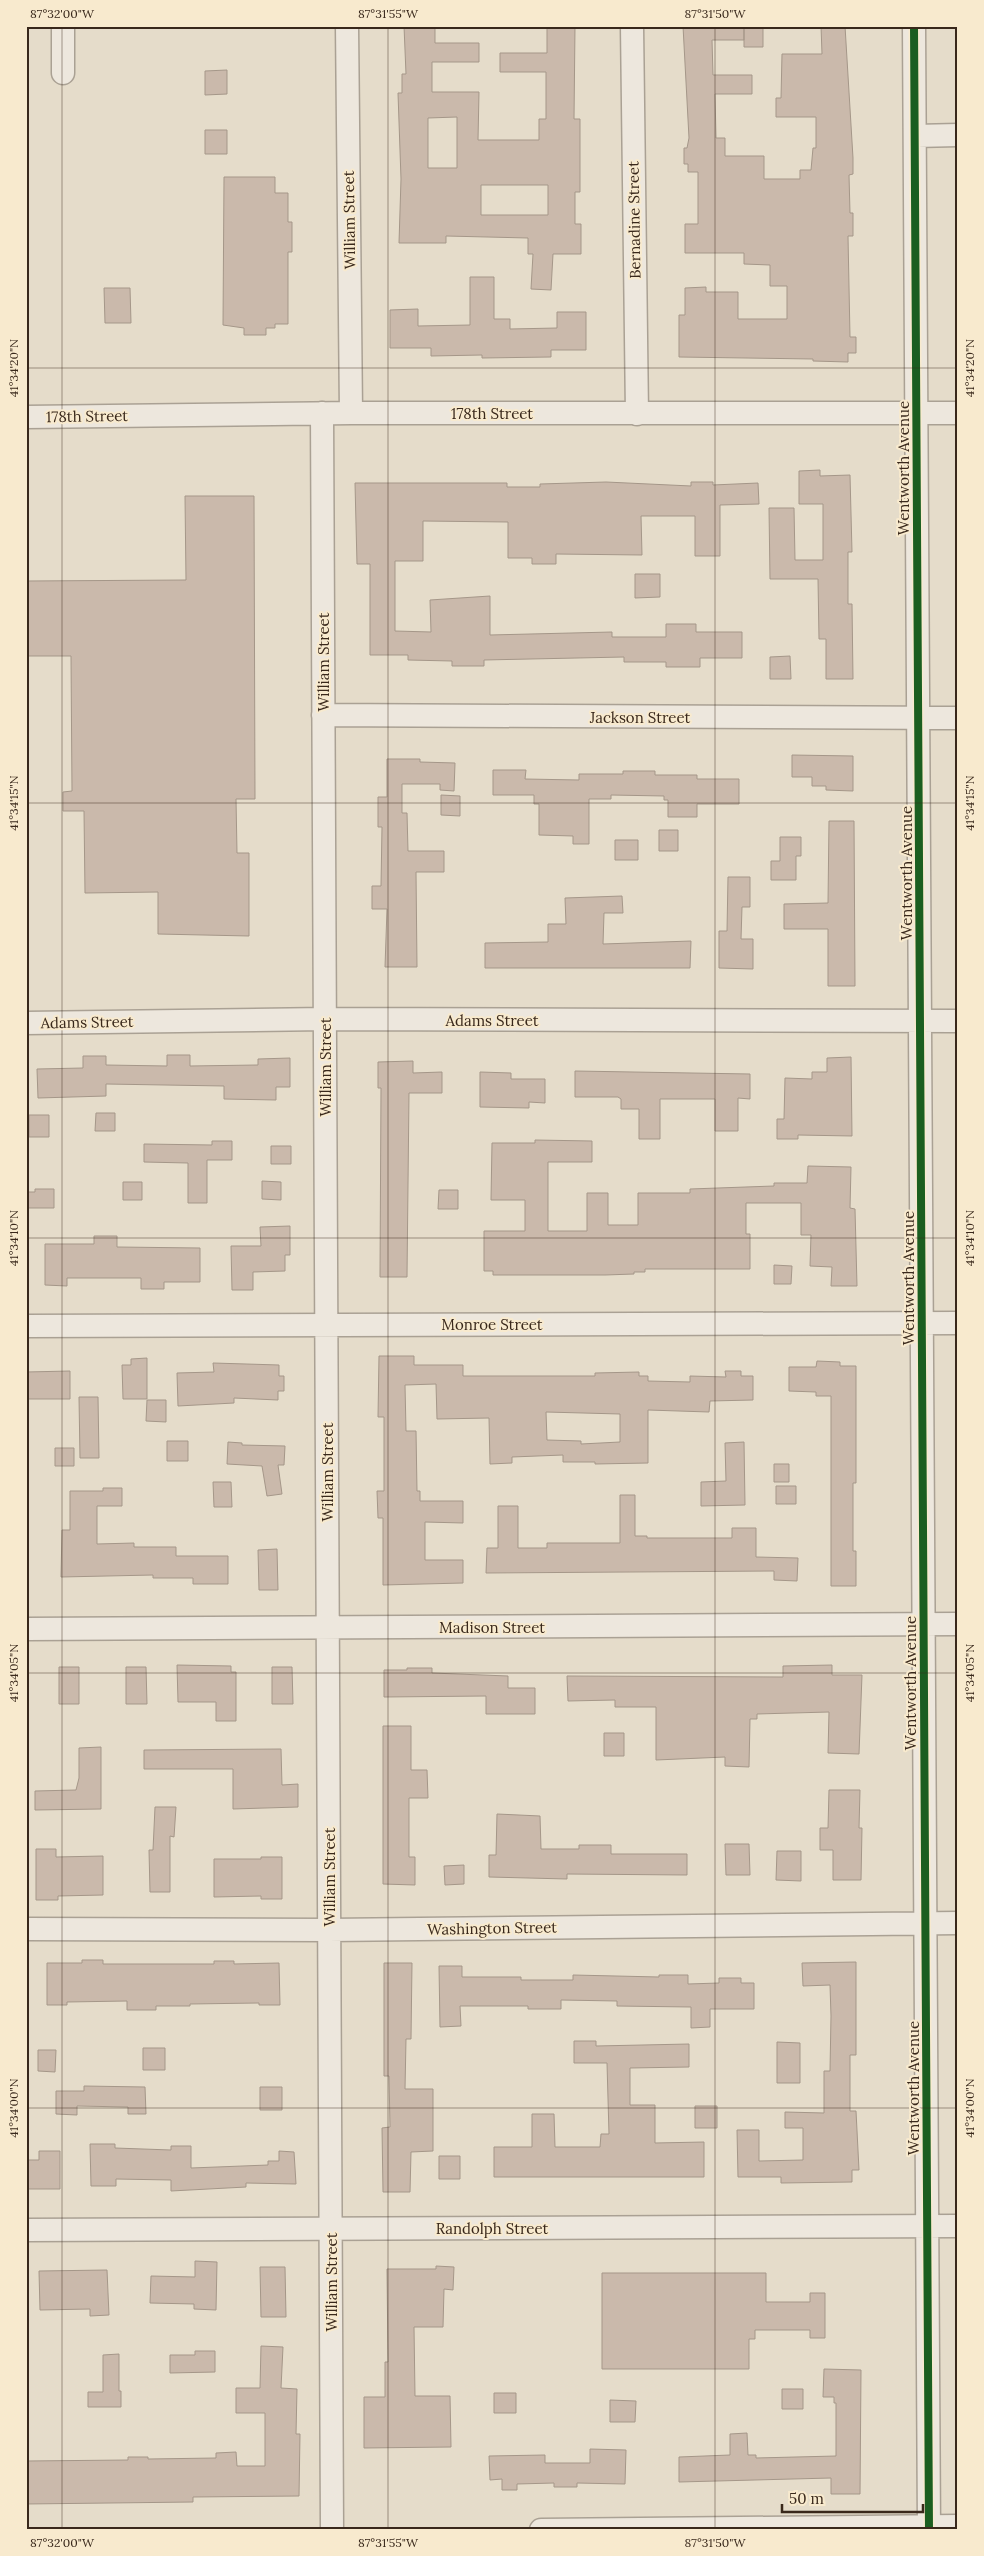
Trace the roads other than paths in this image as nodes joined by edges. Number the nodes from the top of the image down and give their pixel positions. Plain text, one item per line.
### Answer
1 (63, 26) edge
2 (347, 26) edge
3 (632, 26) edge
4 (914, 26) edge
5 (63, 73) dead end
6 (958, 135) edge
7 (915, 136) junction
8 (351, 413) junction
9 (917, 413) junction
10 (958, 413) edge
11 (322, 414) junction
12 (637, 414) junction
13 (26, 417) edge
14 (323, 715) junction
15 (918, 718) junction
16 (958, 718) edge
17 (325, 1019) junction
18 (920, 1021) junction
19 (958, 1021) edge
20 (26, 1023) edge
21 (958, 1323) edge
22 (326, 1324) junction
23 (922, 1324) junction
24 (26, 1326) edge
25 (924, 1624) junction
26 (958, 1624) edge
27 (328, 1628) junction
28 (26, 1629) edge
29 (926, 1923) junction
30 (958, 1923) edge
31 (26, 1930) edge
32 (329, 1930) junction
33 (927, 2226) junction
34 (958, 2226) edge
35 (331, 2228) junction
36 (26, 2230) edge
37 (958, 2526) edge
38 (929, 2528) edge
39 (332, 2530) edge
40 (541, 2530) edge

1 - 5 street
2 - 8 street, William Street
3 - 12 street, Bernadine Street
4 - 7 street, Wentworth Avenue
6 - 7 street
7 - 9 street, Wentworth Avenue
8 - 11 street, 178th Street
8 - 12 street, 178th Street
9 - 10 street, 178th Street
9 - 12 street, 178th Street
9 - 15 street, Wentworth Avenue
11 - 13 street, 178th Street
11 - 14 street, William Street
14 - 15 street, Jackson Street
14 - 17 street, William Street
15 - 16 street, Jackson Street
15 - 18 street, Wentworth Avenue
17 - 18 street, Adams Street
17 - 20 street, Adams Street
17 - 22 street, William Street
18 - 19 street, Adams Street
18 - 23 street, Wentworth Avenue
21 - 23 street, Monroe Street
22 - 23 street, Monroe Street
22 - 24 street, Monroe Street
22 - 27 street, William Street
23 - 25 street, Wentworth Avenue
25 - 26 street, Madison Street
25 - 27 street, Madison Street
25 - 29 street, Wentworth Avenue
27 - 28 street, Madison Street
27 - 32 street, William Street
29 - 30 street, Washington Street
29 - 32 street, Washington Street
29 - 33 street, Wentworth Avenue
31 - 32 street, Washington Street
32 - 35 street, William Street
33 - 34 street, Randolph Street
33 - 35 street, Randolph Street
33 - 38 street, Wentworth Avenue
35 - 36 street, Randolph Street
35 - 39 street, William Street
37 - 38 street
38 - 40 street

